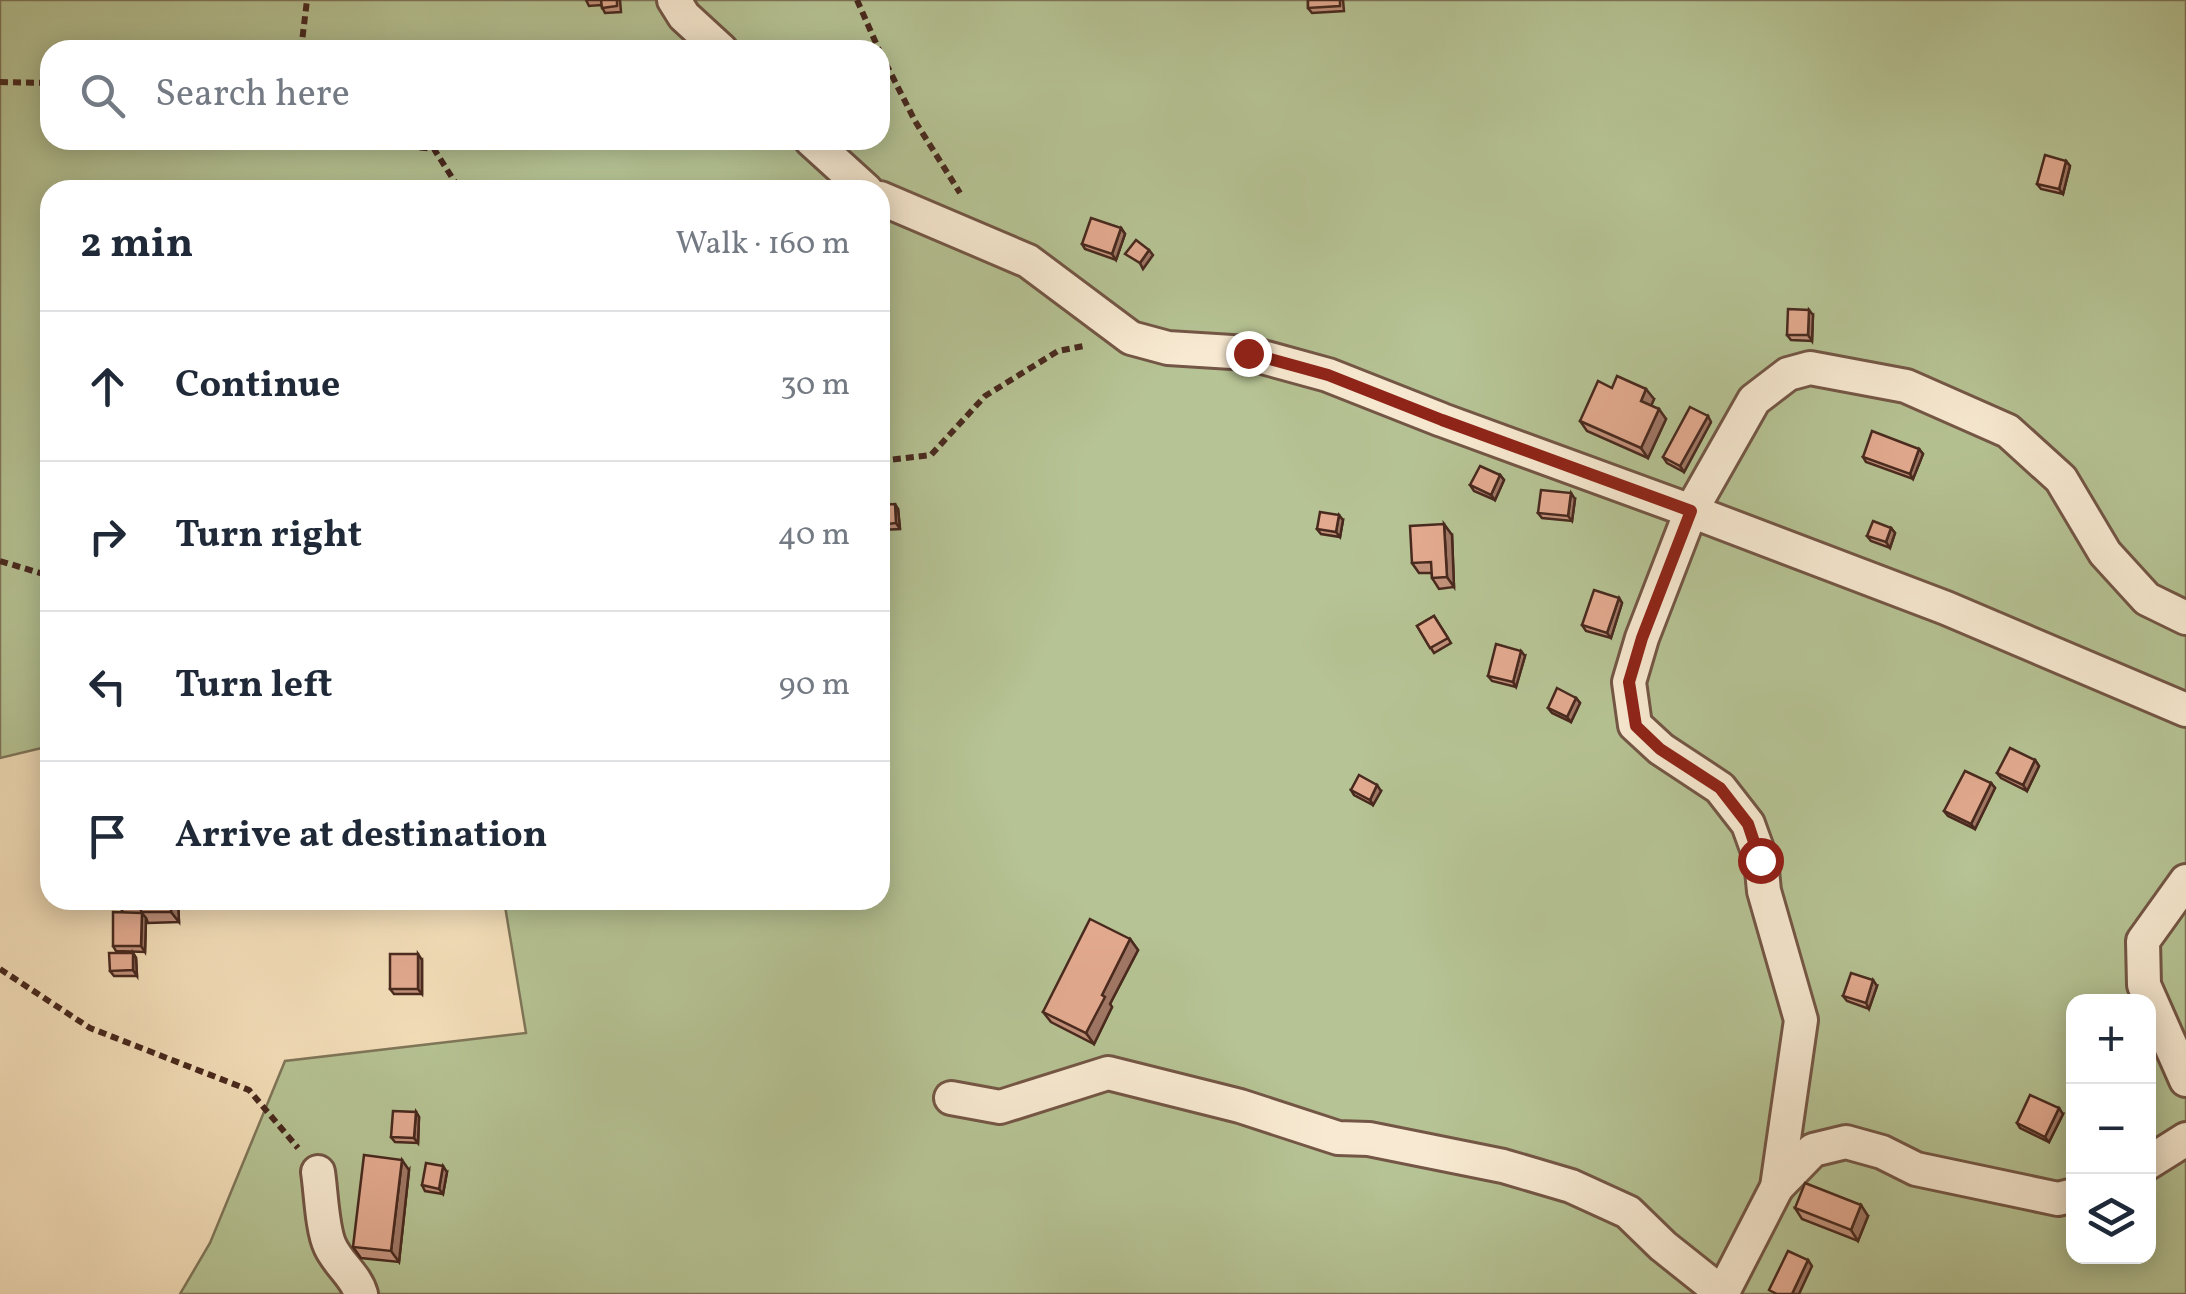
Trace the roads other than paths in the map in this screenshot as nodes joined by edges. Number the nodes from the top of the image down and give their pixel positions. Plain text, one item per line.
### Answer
1 (674, 0) edge
2 (710, 40) edge
3 (822, 150) edge
4 (855, 180) edge
5 (890, 202) edge
6 (1691, 511) junction
7 (2186, 618) edge
8 (2186, 710) edge
9 (2186, 881) edge
10 (2186, 1080) edge
11 (951, 1098) dead end
12 (2186, 1139) edge
13 (2156, 1158) edge
14 (318, 1172) road end
15 (1777, 1187) junction
16 (2066, 1197) edge
17 (361, 1294) edge
18 (1722, 1294) edge

1 - 2 street
3 - 4 street
5 - 6 street
6 - 7 street
6 - 8 street
6 - 15 street
9 - 10 street
11 - 18 street
12 - 13 street
14 - 17 street
15 - 16 street
15 - 18 street

